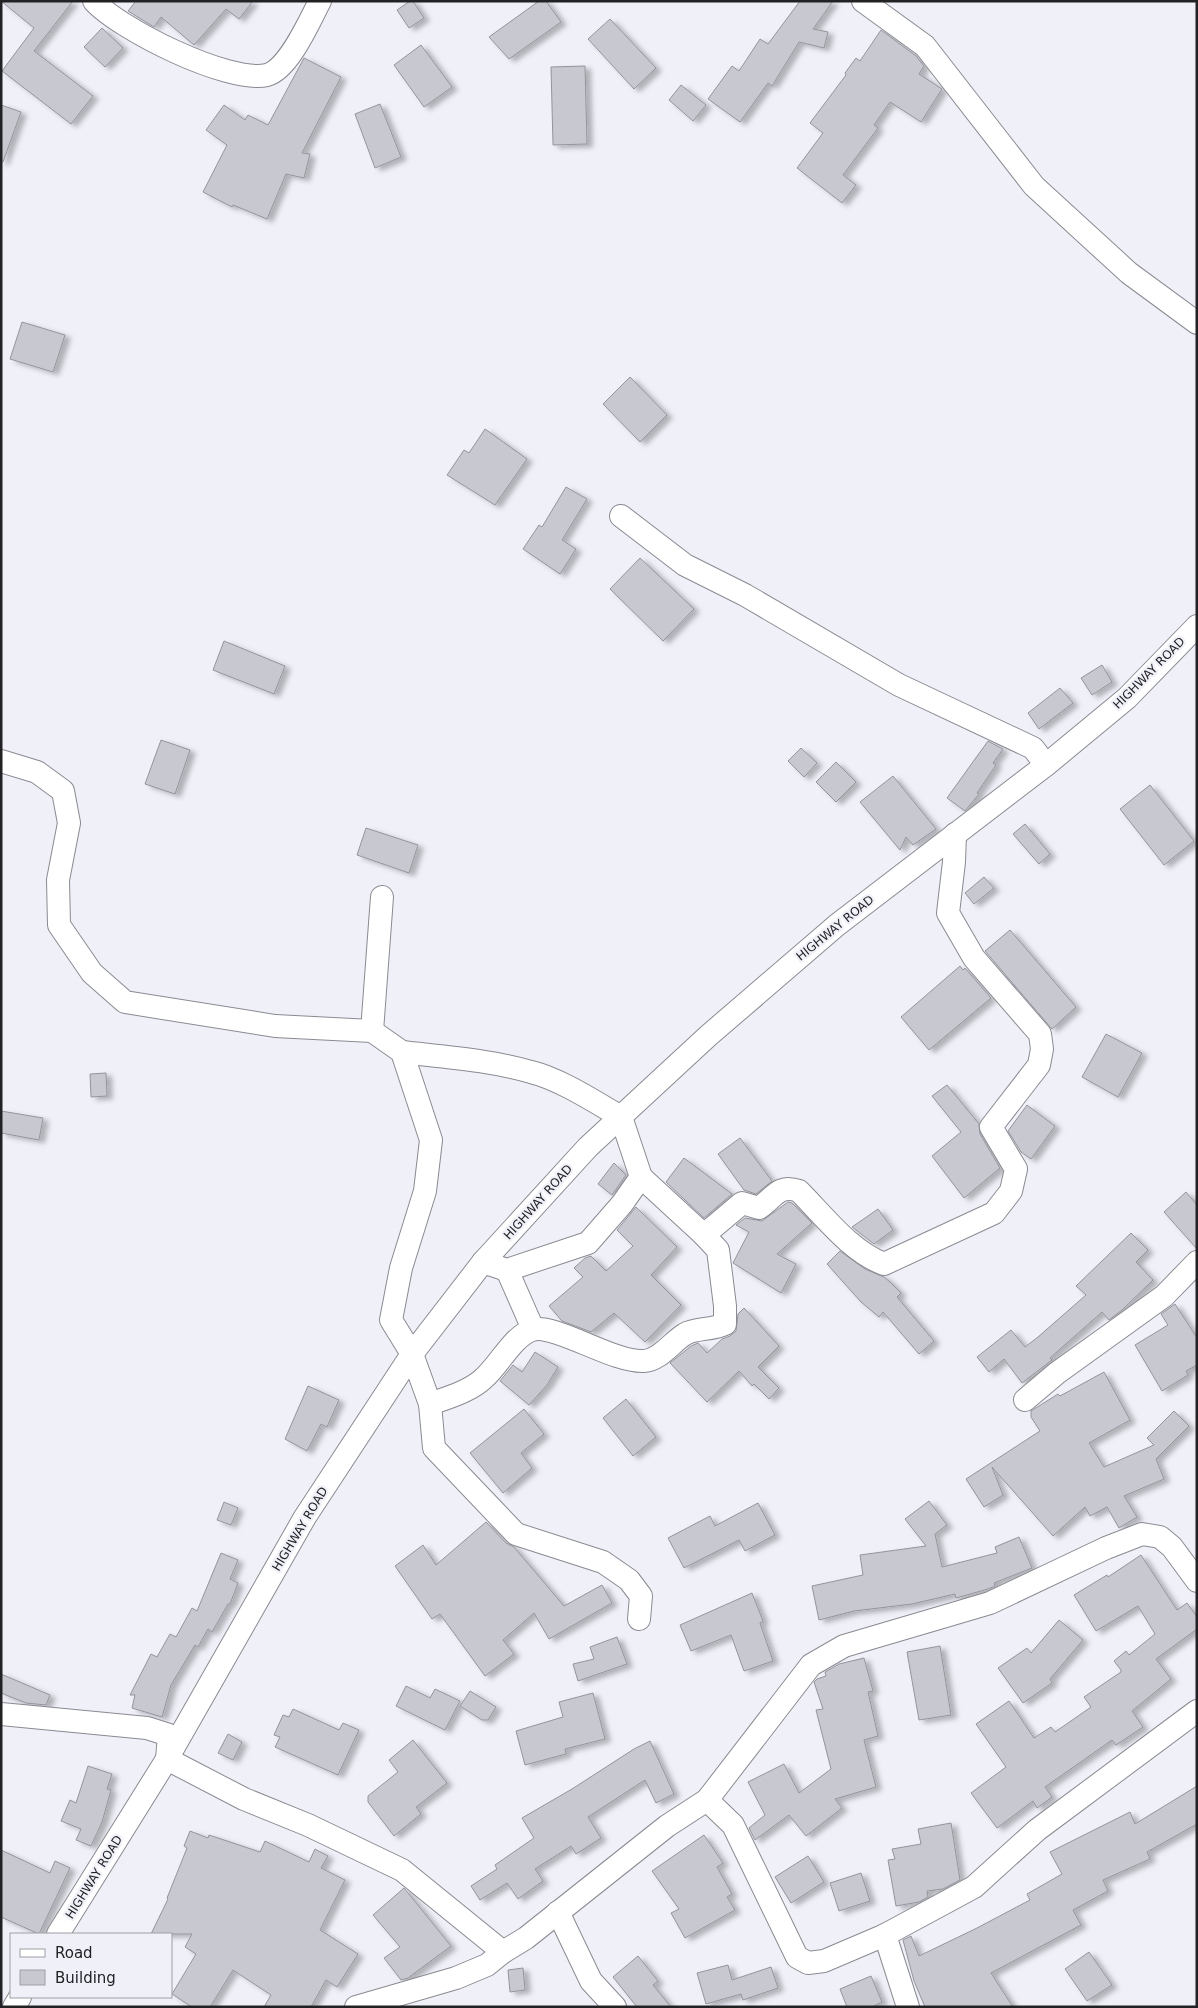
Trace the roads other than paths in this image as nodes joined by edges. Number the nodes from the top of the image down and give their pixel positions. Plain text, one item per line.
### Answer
1 (94, 1) edge
2 (320, 1) edge
3 (863, 1) edge
4 (1197, 323) edge
5 (621, 516) dead end
6 (1197, 626) edge
7 (1, 761) edge
8 (1046, 765) junction
9 (955, 834) junction
10 (382, 897) dead end
11 (372, 1031) junction
12 (402, 1052) junction
13 (621, 1117) junction
14 (641, 1177) junction
15 (704, 1235) junction
16 (482, 1262) junction
17 (1197, 1262) edge
18 (507, 1270) junction
19 (533, 1329) junction
20 (412, 1354) junction
21 (1025, 1400) dead end
22 (430, 1404) junction
23 (1197, 1581) edge
24 (639, 1619) dead end
25 (1197, 1711) edge
26 (1, 1714) edge
27 (166, 1759) junction
28 (707, 1800) junction
29 (558, 1912) junction
30 (59, 1933) edge
31 (885, 1935) junction
32 (502, 1952) junction
33 (356, 2007) edge
34 (615, 2007) edge
35 (908, 2007) edge

1 - 2 street
3 - 4 street
5 - 8 street
6 - 8 street, HIGHWAY ROAD
7 - 11 street
8 - 9 street, HIGHWAY ROAD
9 - 13 street, HIGHWAY ROAD
9 - 15 street
10 - 11 street
11 - 12 street
12 - 13 street
12 - 20 street
13 - 14 street
13 - 16 street, HIGHWAY ROAD
14 - 15 street
14 - 18 street
15 - 19 street
16 - 18 street
16 - 20 street, HIGHWAY ROAD
17 - 21 street
18 - 19 street
19 - 22 street
20 - 22 street
20 - 27 street, HIGHWAY ROAD
22 - 24 street
23 - 28 street
25 - 31 street
26 - 27 street
27 - 30 street, HIGHWAY ROAD
27 - 32 street
28 - 29 street
28 - 31 street
29 - 32 street
29 - 34 street
31 - 35 street
32 - 33 street

